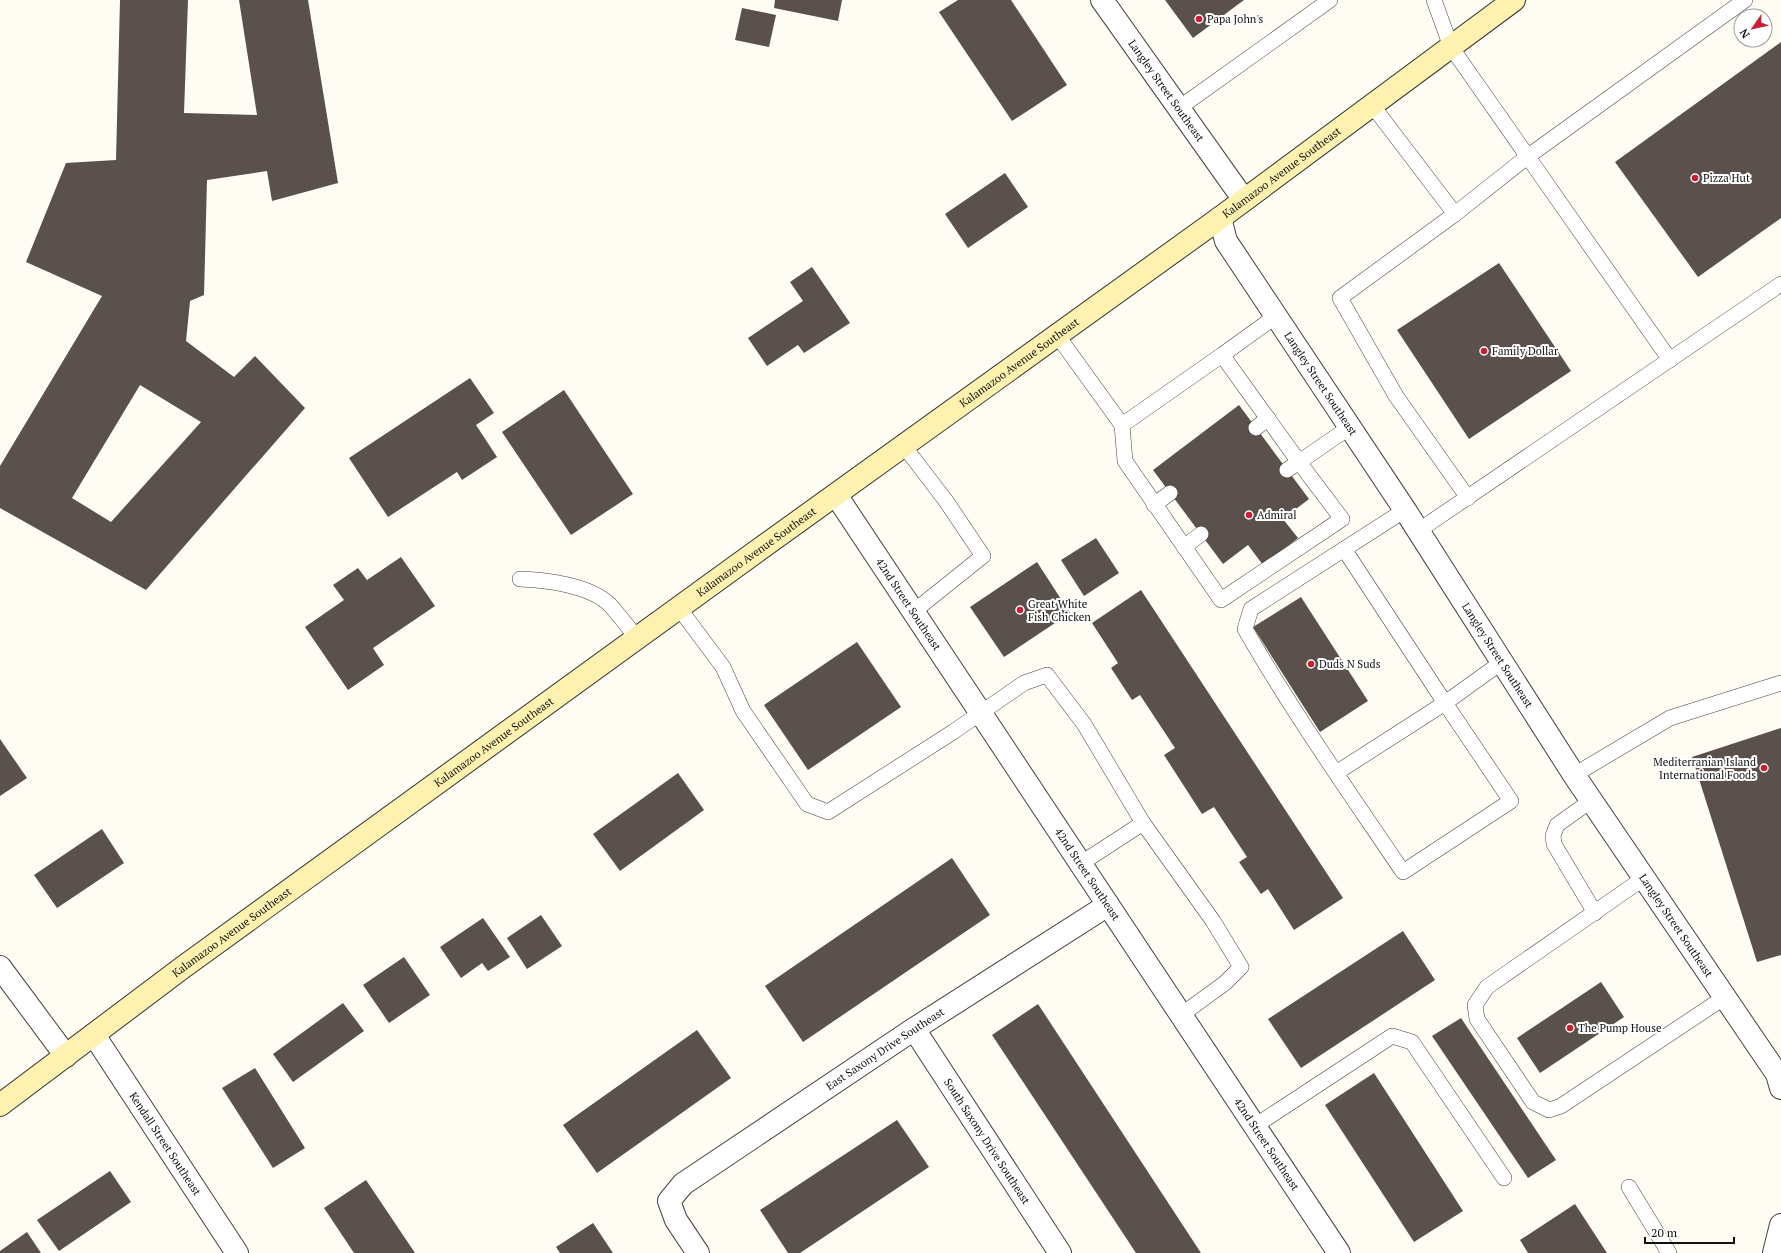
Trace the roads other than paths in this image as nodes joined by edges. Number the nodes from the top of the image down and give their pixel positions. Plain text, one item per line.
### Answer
1 (1102, 0) edge
2 (1330, 0) edge
3 (1434, 0) edge
4 (1514, 0) edge
5 (1745, 0) edge
6 (1451, 46) junction
7 (1372, 105) junction
8 (1179, 108) junction
9 (1527, 157) junction
10 (1244, 200) junction
11 (1455, 214) junction
12 (1220, 218) junction
13 (1781, 284) edge
14 (1276, 316) junction
15 (1057, 335) junction
16 (1222, 354) junction
17 (1670, 360) junction
18 (1268, 418) junction
19 (1122, 425) junction
20 (1350, 427) junction
21 (1256, 428) dead end
22 (904, 446) junction
23 (1293, 466) junction
24 (1170, 493) dead end
25 (836, 495) junction
26 (1468, 498) junction
27 (1154, 505) junction
28 (1405, 510) junction
29 (1418, 531) junction
30 (1201, 534) dead end
31 (1184, 547) junction
32 (1344, 550) junction
33 (520, 579) dead end
34 (679, 608) junction
35 (913, 612) junction
36 (637, 638) junction
37 (1502, 662) junction
38 (1781, 683) edge
39 (1445, 702) junction
40 (980, 712) junction
41 (1336, 773) junction
42 (1574, 775) junction
43 (1592, 800) junction
44 (1143, 823) junction
45 (1080, 864) junction
46 (1644, 878) junction
47 (1108, 905) junction
48 (1595, 913) junction
49 (0, 967) edge
50 (1725, 997) junction
51 (1181, 1015) junction
52 (914, 1029) junction
53 (94, 1035) junction
54 (66, 1056) junction
55 (1781, 1088) edge
56 (0, 1105) edge
57 (1255, 1126) junction
58 (1504, 1178) dead end
59 (1629, 1187) dead end
60 (1781, 1225) edge
61 (237, 1253) edge
62 (698, 1253) edge
63 (1060, 1253) edge
64 (1339, 1253) edge
65 (1669, 1253) edge
66 (1774, 1253) edge

1 - 8 street, Langley Street Southeast
2 - 8 lane
3 - 6 lane
4 - 6 main road, Kalamazoo Avenue Southeast
5 - 9 lane
6 - 7 main road, Kalamazoo Avenue Southeast
6 - 9 lane
7 - 10 main road, Kalamazoo Avenue Southeast
7 - 11 lane
8 - 10 street, Langley Street Southeast
9 - 11 lane
9 - 17 lane
10 - 12 main road, Kalamazoo Avenue Southeast
11 - 26 lane
12 - 14 street, Langley Street Southeast
12 - 15 main road, Kalamazoo Avenue Southeast
13 - 17 lane
14 - 16 lane
14 - 20 street, Langley Street Southeast
15 - 19 lane
15 - 22 main road, Kalamazoo Avenue Southeast
16 - 18 lane
16 - 19 lane
17 - 26 lane
18 - 21 lane
18 - 23 lane
19 - 27 lane
20 - 23 lane
20 - 28 street, Langley Street Southeast
22 - 25 main road, Kalamazoo Avenue Southeast
22 - 35 lane
23 - 31 lane
24 - 27 lane
25 - 34 main road, Kalamazoo Avenue Southeast
25 - 35 street, 42nd Street Southeast
26 - 29 lane
27 - 31 lane
28 - 29 street, Langley Street Southeast
28 - 32 lane
29 - 37 street, Langley Street Southeast
30 - 31 lane
32 - 39 lane
32 - 41 lane
33 - 36 lane
34 - 36 main road, Kalamazoo Avenue Southeast
34 - 40 lane
35 - 40 street, 42nd Street Southeast
36 - 53 main road, Kalamazoo Avenue Southeast
37 - 39 lane
37 - 42 street, Langley Street Southeast
38 - 42 lane
39 - 41 lane
39 - 41 lane
40 - 44 lane
40 - 45 street, 42nd Street Southeast
42 - 43 street, Langley Street Southeast
43 - 46 street, Langley Street Southeast
43 - 48 lane
44 - 45 lane
44 - 51 lane
45 - 47 street, 42nd Street Southeast
46 - 48 lane
46 - 50 street, Langley Street Southeast
47 - 51 street, 42nd Street Southeast
47 - 52 street, East Saxony Drive Southeast
48 - 50 lane
49 - 54 street
50 - 55 street, Langley Street Southeast
51 - 57 street, 42nd Street Southeast
52 - 62 street, East Saxony Drive Southeast
52 - 63 street, South Saxony Drive Southeast
53 - 54 main road, Kalamazoo Avenue Southeast
53 - 61 street, Kendall Street Southeast
54 - 56 main road, Kalamazoo Avenue Southeast
57 - 58 lane
57 - 64 street, 42nd Street Southeast
59 - 65 lane
60 - 66 street

